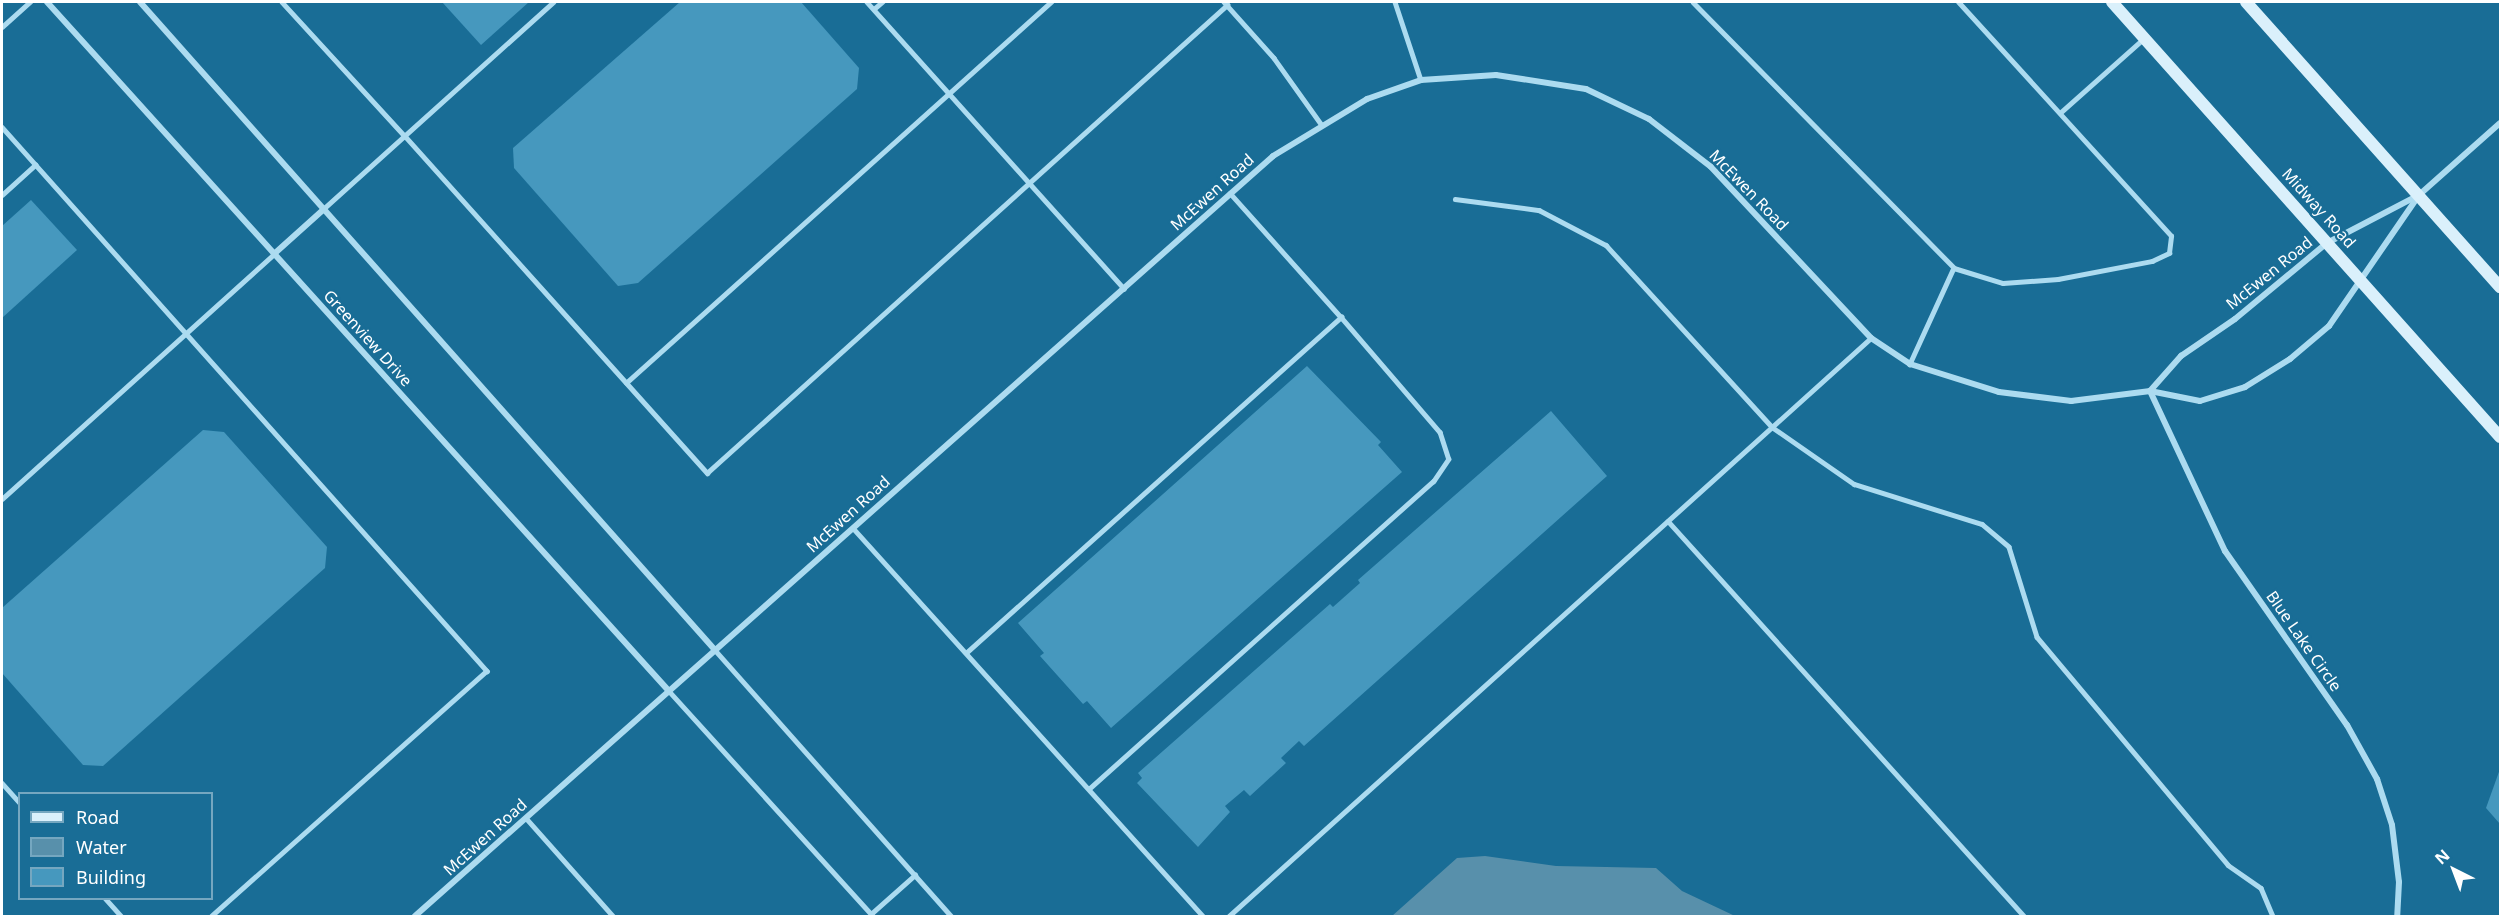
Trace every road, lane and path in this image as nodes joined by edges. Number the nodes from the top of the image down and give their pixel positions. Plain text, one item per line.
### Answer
1 (30, 2) edge
2 (47, 2) edge
3 (140, 2) edge
4 (282, 2) edge
5 (554, 2) edge
6 (867, 2) edge
7 (882, 2) edge
8 (1051, 2) edge
9 (1395, 2) edge
10 (1693, 2) edge
11 (1958, 2) edge
12 (2112, 2) edge
13 (2246, 2) edge
14 (1226, 4) edge
15 (874, 9) junction
16 (2, 27) edge
17 (2144, 38) junction
18 (1421, 80) junction
19 (949, 93) junction
20 (2060, 113) junction
21 (2500, 123) edge
22 (1321, 124) junction
23 (2, 127) edge
24 (405, 136) junction
25 (35, 165) junction
26 (1029, 183) junction
27 (1230, 194) junction
28 (2, 195) edge
29 (2419, 195) junction
30 (1455, 199) dead end
31 (324, 209) junction
32 (2327, 243) junction
33 (274, 254) junction
34 (1954, 268) junction
35 (2361, 280) junction
36 (2500, 286) edge
37 (1124, 288) junction
38 (1341, 317) junction
39 (185, 333) junction
40 (1871, 338) junction
41 (1910, 364) junction
42 (627, 383) junction
43 (2150, 391) junction
44 (1772, 427) junction
45 (2500, 437) edge
46 (2, 499) edge
47 (1668, 521) junction
48 (853, 528) junction
49 (715, 650) junction
50 (966, 653) junction
51 (669, 691) junction
52 (2, 783) edge
53 (1089, 789) junction
54 (18, 801) edge
55 (525, 818) junction
56 (915, 875) junction
57 (107, 900) edge
58 (872, 915) edge
59 (121, 916) edge
60 (212, 916) edge
61 (415, 916) edge
62 (613, 916) edge
63 (951, 916) edge
64 (1203, 916) edge
65 (1229, 916) edge
66 (2024, 916) edge
67 (2273, 916) edge
68 (2397, 916) edge

1 - 16 lane
2 - 33 street, Greenview Drive
3 - 31 street
4 - 24 lane
5 - 24 lane
6 - 15 lane
7 - 15 lane
8 - 19 lane
9 - 18 lane
10 - 34 lane
11 - 20 lane
12 - 17 main road, Midway Road
13 - 29 main road
14 - 22 lane
14 - 26 lane
15 - 19 lane
17 - 20 lane
17 - 32 main road, Midway Road
18 - 22 street, McEwen Road
18 - 40 street, McEwen Road
19 - 26 lane
19 - 42 lane
20 - 34 lane
21 - 29 street, McEwen Road
22 - 27 street, McEwen Road
23 - 25 lane
24 - 31 lane
24 - 42 lane
25 - 28 lane
25 - 39 lane
26 - 37 lane
26 - 42 lane
27 - 37 street, McEwen Road
27 - 38 lane
29 - 32 street, McEwen Road
29 - 35 street, McEwen Road
29 - 36 main road
30 - 44 lane
31 - 33 street
31 - 49 street
32 - 35 main road, Midway Road
32 - 43 street, McEwen Road
33 - 39 lane
33 - 51 street, Greenview Drive
34 - 41 lane
35 - 43 street, McEwen Road
35 - 45 main road, Midway Road
37 - 48 street, McEwen Road
38 - 50 lane
38 - 53 lane
39 - 46 lane
39 - 60 lane
40 - 41 street, McEwen Road
40 - 44 lane
41 - 43 street, McEwen Road
43 - 68 street, Blue Lake Circle
44 - 47 lane
44 - 67 lane
47 - 65 lane
47 - 66 lane
48 - 49 street, McEwen Road
48 - 50 lane
49 - 51 street, McEwen Road
49 - 56 lane
50 - 53 lane
51 - 55 street, McEwen Road
51 - 58 lane
52 - 54 lane
53 - 64 lane
55 - 61 street, McEwen Road
55 - 62 lane
56 - 58 lane
56 - 63 lane
57 - 59 lane

